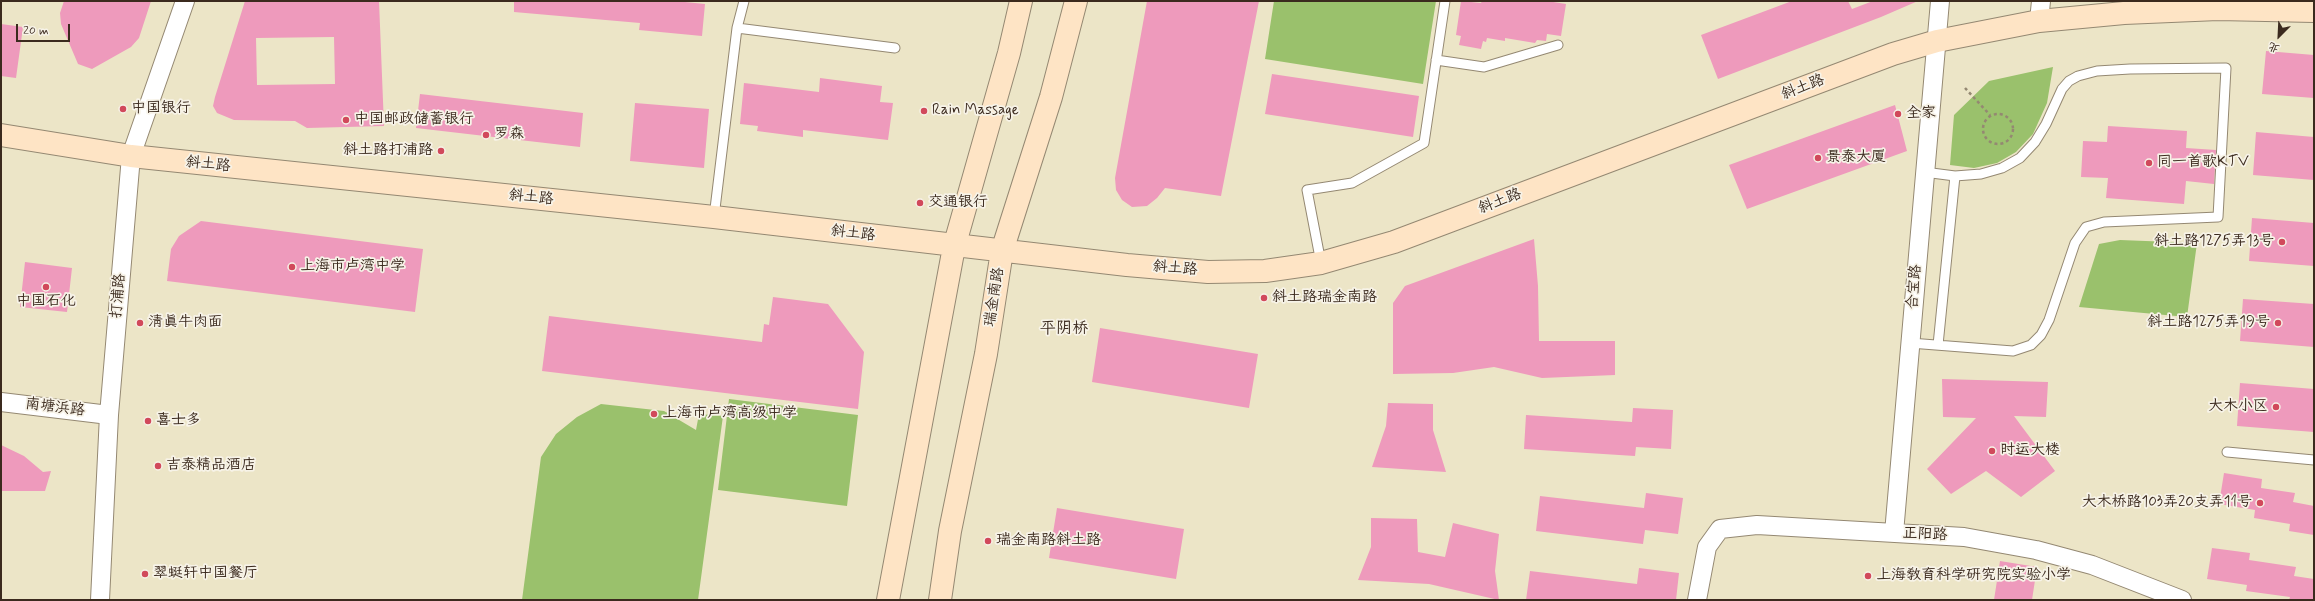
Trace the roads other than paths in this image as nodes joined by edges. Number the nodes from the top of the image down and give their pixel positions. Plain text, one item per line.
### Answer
1 (185, 1) edge
2 (744, 1) edge
3 (1021, 1) edge
4 (1076, 1) edge
5 (1445, 1) edge
6 (1940, 1) edge
7 (2040, 11) edge
8 (2314, 11) edge
9 (737, 28) junction
10 (1936, 41) junction
11 (1558, 45) dead end
12 (895, 48) dead end
13 (1436, 60) junction
14 (1, 135) edge
15 (131, 156) junction
16 (1924, 172) junction
17 (1956, 176) junction
18 (714, 218) junction
19 (954, 247) junction
20 (1002, 251) junction
21 (1321, 263) junction
22 (1910, 343) junction
23 (1938, 345) junction
24 (1, 402) edge
25 (109, 415) junction
26 (2227, 452) dead end
27 (2314, 460) edge
28 (1894, 533) junction
29 (1698, 592) edge
30 (2157, 595) edge
31 (100, 600) edge
32 (888, 600) edge
33 (940, 600) edge
34 (2182, 600) edge

1 - 15 street, 打浦路
2 - 9 lane
3 - 19 main road
4 - 20 main road, 瑞金南路
5 - 13 lane
6 - 10 street, 合宝路
7 - 8 main road, 斜土路
7 - 10 main road, 斜土路
9 - 12 lane
9 - 18 lane
10 - 16 street, 合宝路
10 - 21 main road, 斜土路
11 - 13 lane
13 - 21 lane
14 - 15 main road, 斜土路
15 - 18 main road, 斜土路
15 - 25 street, 打浦路
16 - 17 lane
16 - 22 street, 合宝路
17 - 23 lane
17 - 23 lane
18 - 19 main road, 斜土路
19 - 20 main road, 斜土路
19 - 32 main road
20 - 21 main road, 斜土路
20 - 33 main road, 瑞金南路
22 - 23 lane
22 - 28 street, 合宝路
24 - 25 street, 南塘浜路
25 - 31 street, 打浦路
26 - 27 lane
28 - 29 street, 正阳路
28 - 30 street, 正阳路
30 - 34 street, 正阳路

